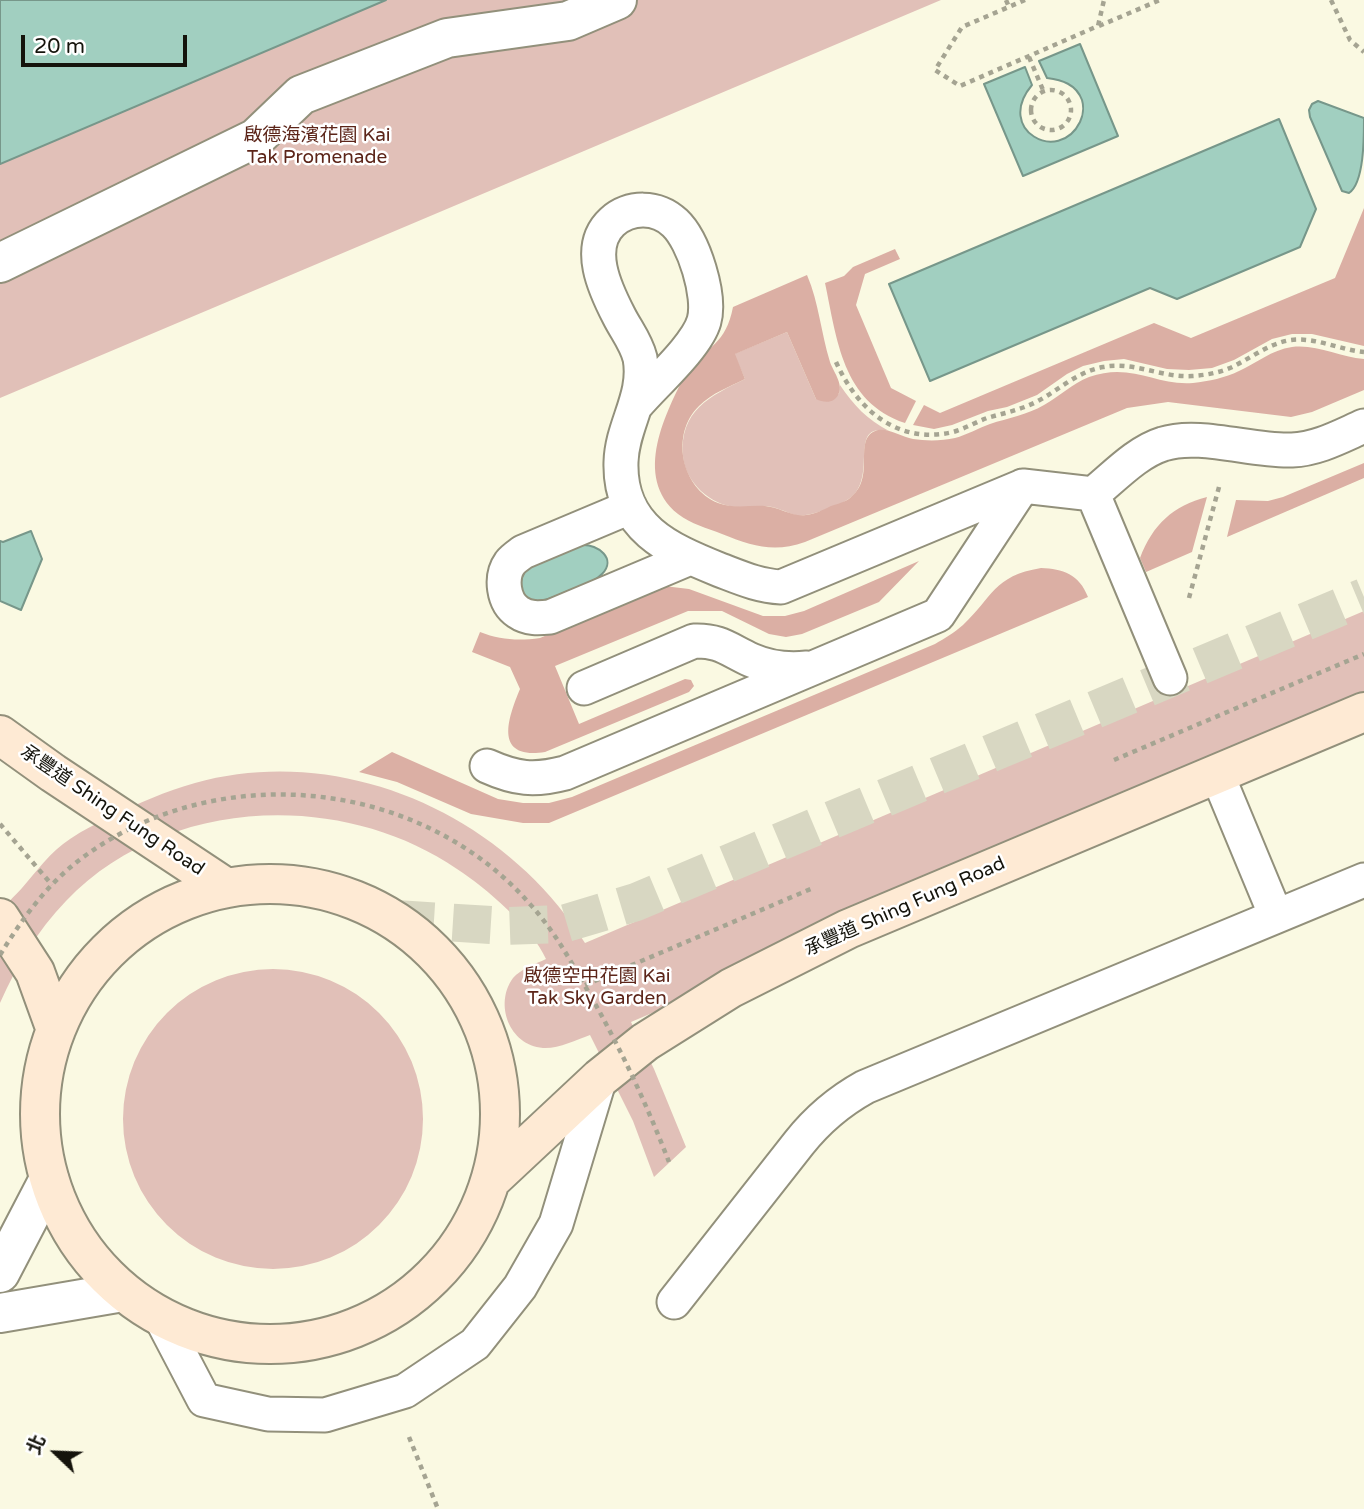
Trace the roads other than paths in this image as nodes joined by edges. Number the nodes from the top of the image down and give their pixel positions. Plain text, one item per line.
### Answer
1 (617, 0) edge
2 (0, 263) edge
3 (637, 404) junction
4 (1364, 426) edge
5 (1023, 486) junction
6 (1093, 494) junction
7 (630, 507) junction
8 (690, 558) junction
9 (816, 667) junction
10 (1171, 678) dead end
11 (584, 688) dead end
12 (1364, 712) edge
13 (0, 735) edge
14 (487, 766) dead end
15 (1217, 774) junction
16 (1364, 880) edge
17 (225, 887) junction
18 (1276, 916) junction
19 (0, 918) edge
20 (57, 1030) junction
21 (600, 1078) junction
22 (49, 1179) junction
23 (492, 1179) junction
24 (0, 1273) edge
25 (123, 1292) junction
26 (674, 1302) dead end
27 (0, 1312) edge
28 (161, 1318) junction

1 - 2 street
3 - 3 lane
3 - 7 lane
4 - 6 lane
5 - 6 lane
5 - 8 lane
5 - 9 lane
6 - 10 lane
7 - 8 lane
7 - 8 lane
9 - 11 lane
9 - 14 lane
12 - 15 main road, 承豐道 Shing Fung Road
13 - 17 main road, 承豐道 Shing Fung Road
15 - 18 lane
15 - 21 main road, 承豐道 Shing Fung Road
16 - 18 lane
17 - 20 main road, 承豐道 Shing Fung Road
17 - 23 main road, 承豐道 Shing Fung Road
18 - 26 lane
19 - 20 main road
20 - 22 main road, 承豐道 Shing Fung Road
21 - 23 main road, 承豐道 Shing Fung Road
21 - 28 lane
22 - 24 street
22 - 25 main road, 承豐道 Shing Fung Road
23 - 28 main road, 承豐道 Shing Fung Road
25 - 27 street
25 - 28 main road, 承豐道 Shing Fung Road

